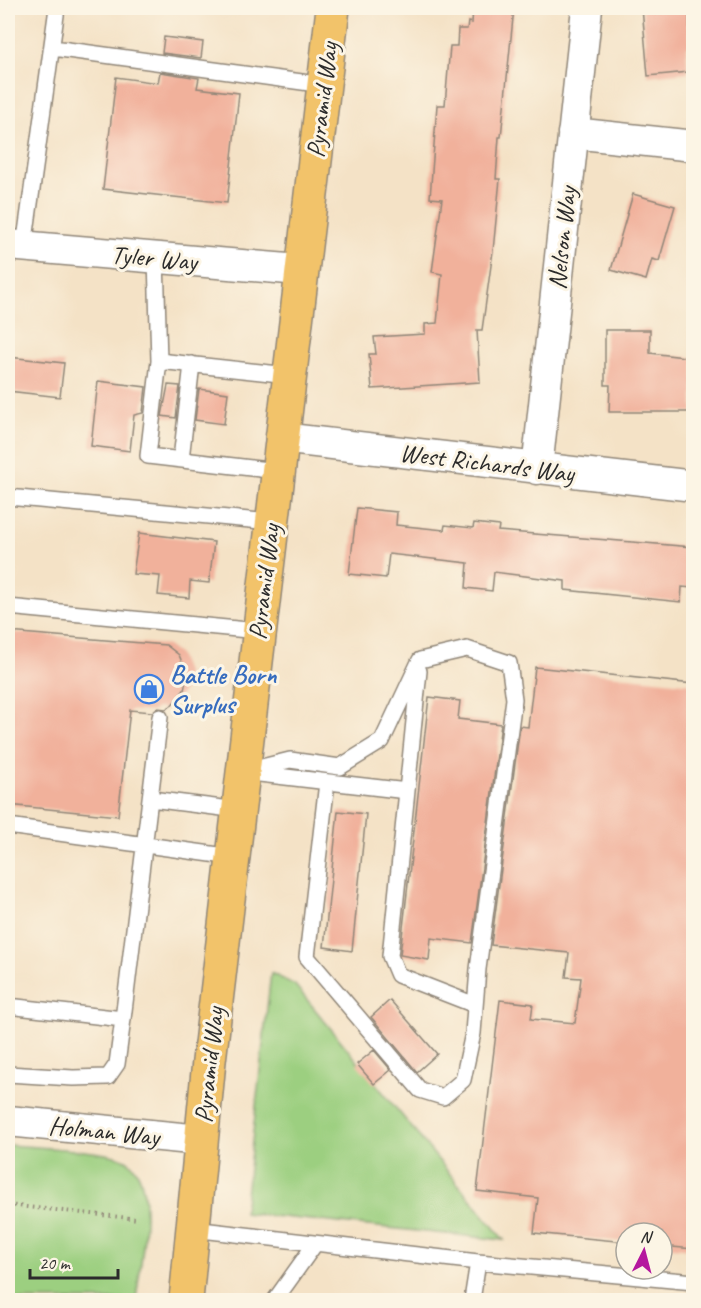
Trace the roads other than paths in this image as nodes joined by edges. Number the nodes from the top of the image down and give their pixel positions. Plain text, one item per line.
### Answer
1 (57, 8) edge
2 (333, 8) edge
3 (587, 8) edge
4 (54, 48) junction
5 (324, 85) junction
6 (573, 133) junction
7 (693, 146) edge
8 (16, 246) edge
9 (156, 258) junction
10 (300, 270) junction
11 (159, 361) junction
12 (192, 364) junction
13 (289, 375) junction
14 (281, 438) junction
15 (181, 459) junction
16 (537, 469) junction
17 (278, 471) junction
18 (693, 486) edge
19 (8, 497) edge
20 (271, 522) junction
21 (8, 607) edge
22 (258, 632) junction
23 (420, 660) junction
24 (160, 717) dead end
25 (242, 772) junction
26 (327, 782) junction
27 (407, 791) junction
28 (151, 799) junction
29 (238, 810) junction
30 (8, 826) edge
31 (146, 844) junction
32 (233, 857) junction
33 (475, 1005) junction
34 (8, 1006) edge
35 (123, 1019) junction
36 (8, 1074) edge
37 (8, 1121) edge
38 (201, 1140) junction
39 (193, 1229) junction
40 (315, 1244) junction
41 (478, 1262) junction
42 (693, 1282) edge
43 (186, 1300) edge
44 (275, 1300) edge
45 (472, 1300) edge

1 - 4 lane
2 - 5 main road, Pyramid Way
3 - 6 street, Nelson Way
4 - 5 lane
4 - 8 lane
5 - 10 main road, Pyramid Way
6 - 7 street
6 - 16 street, Nelson Way
8 - 9 street, Tyler Way
9 - 10 street, Tyler Way
9 - 11 lane
10 - 13 main road, Pyramid Way
11 - 12 lane
11 - 15 lane
12 - 13 lane
12 - 15 lane
13 - 14 main road, Pyramid Way
14 - 16 street, West Richards Way
14 - 17 main road, Pyramid Way
15 - 17 lane
16 - 18 street, West Richards Way
17 - 20 main road, Pyramid Way
19 - 20 lane
20 - 22 main road, Pyramid Way
21 - 22 lane
22 - 25 main road, Pyramid Way
23 - 25 lane
23 - 27 lane
23 - 33 lane
24 - 28 lane
25 - 26 lane
25 - 29 main road, Pyramid Way
26 - 27 lane
26 - 33 lane
27 - 33 lane
28 - 29 lane
28 - 31 lane
29 - 32 main road, Pyramid Way
30 - 31 lane
31 - 32 lane
31 - 35 lane
32 - 38 main road, Pyramid Way
34 - 35 lane
35 - 36 lane
37 - 38 street, Holman Way
38 - 39 main road, Pyramid Way
39 - 40 lane
39 - 43 main road, Pyramid Way
40 - 41 lane
40 - 44 lane
41 - 42 lane
41 - 45 lane

